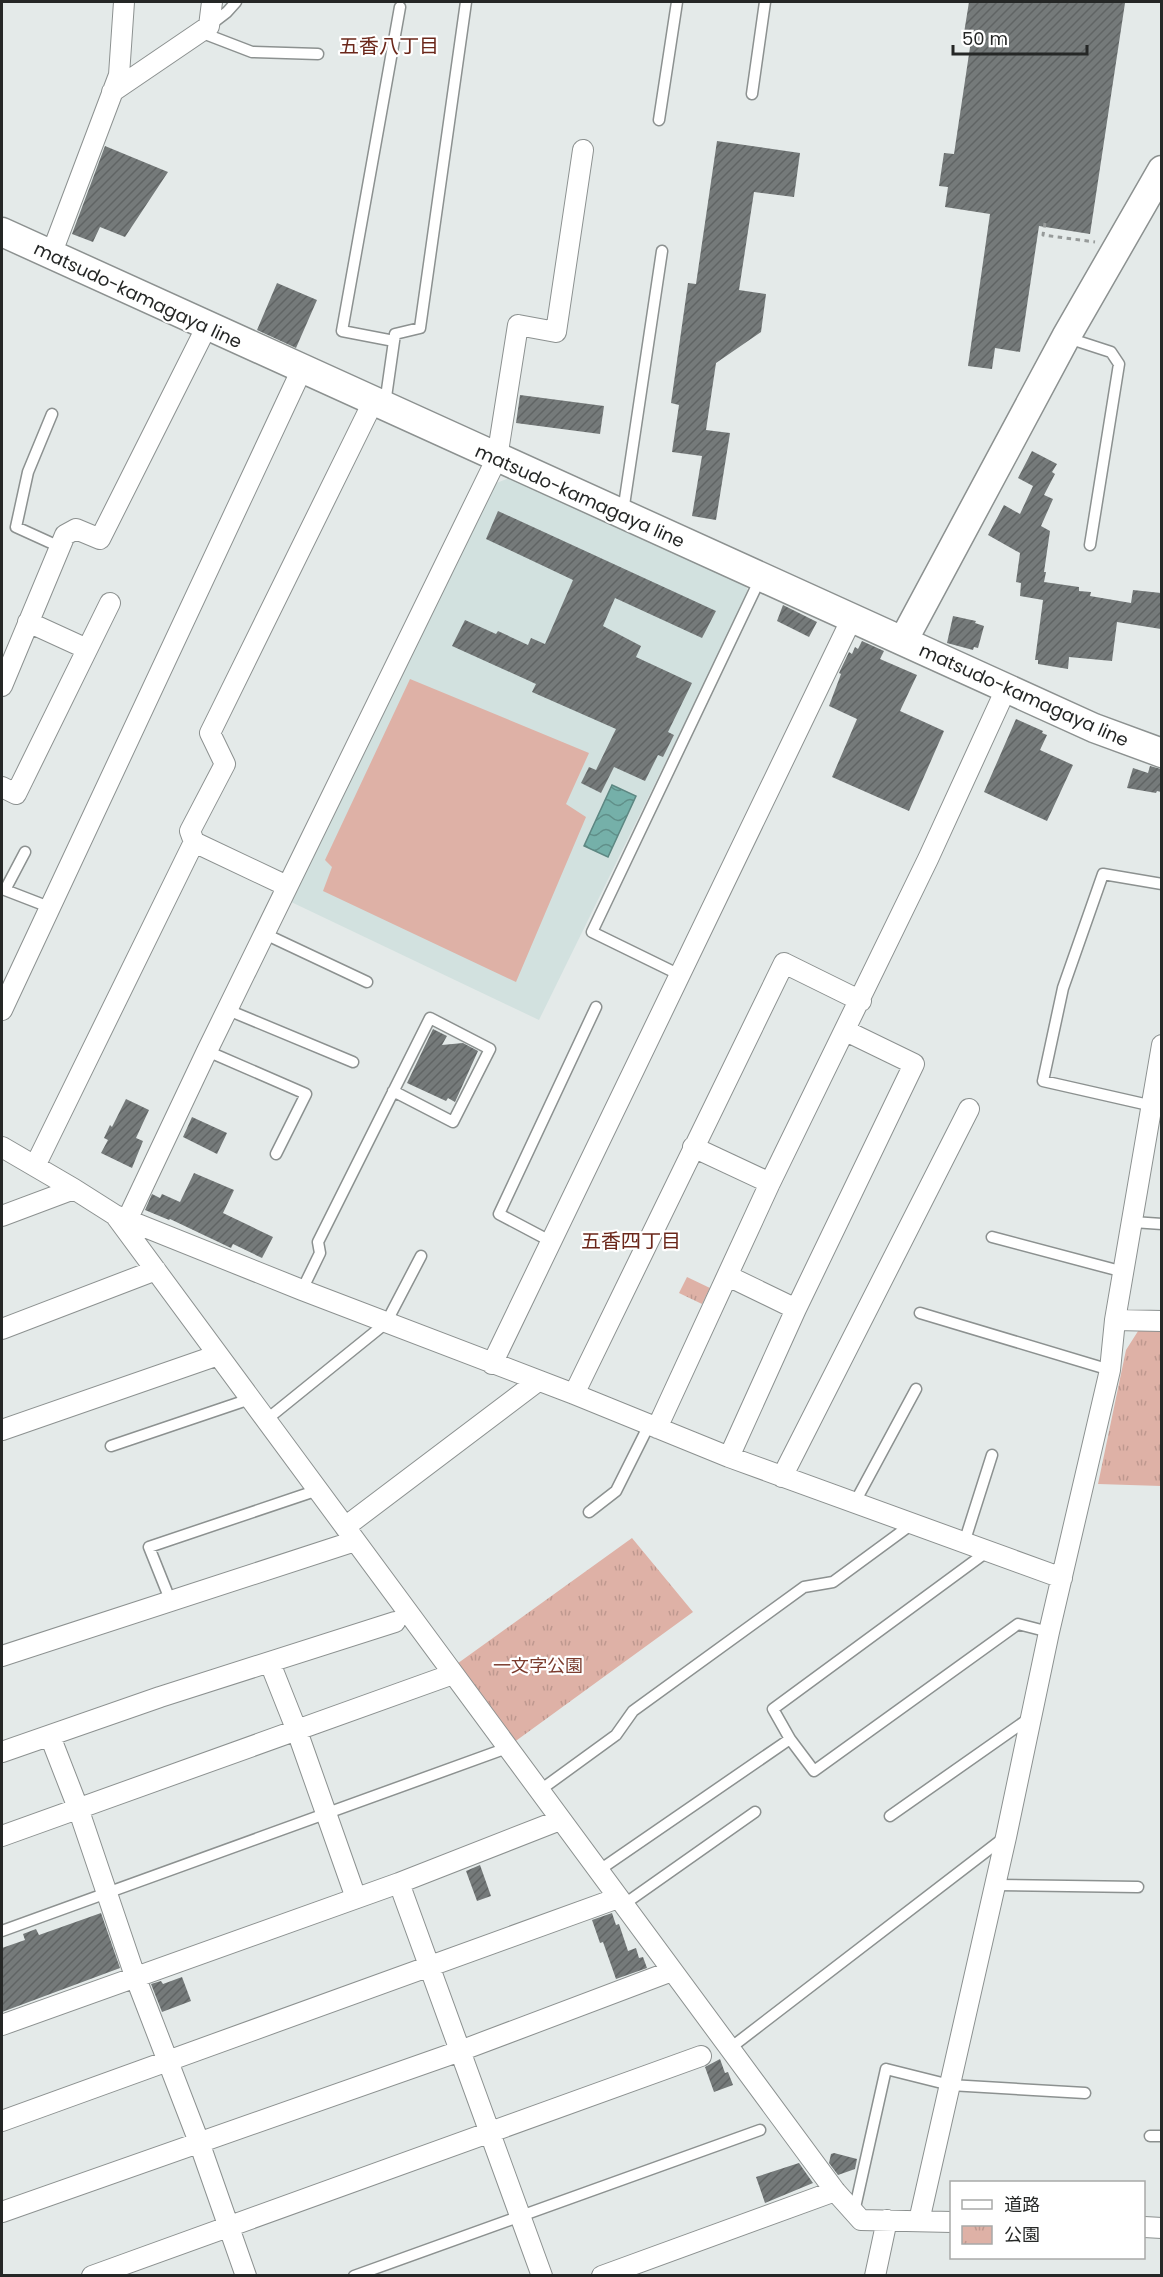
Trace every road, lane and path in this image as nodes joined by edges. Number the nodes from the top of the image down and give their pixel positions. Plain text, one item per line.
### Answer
1 (124, 2) edge
2 (212, 2) edge
3 (236, 2) edge
4 (466, 2) edge
5 (677, 2) edge
6 (765, 2) edge
7 (400, 7) dead end
8 (204, 29) junction
9 (318, 54) dead end
10 (112, 92) junction
11 (752, 94) dead end
12 (659, 120) dead end
13 (583, 150) dead end
14 (1161, 170) edge
15 (1044, 223) dead end
16 (2, 232) edge
17 (1102, 243) dead end
18 (662, 251) dead end
19 (51, 255) junction
20 (207, 326) junction
21 (1065, 337) junction
22 (394, 341) junction
23 (302, 369) junction
24 (379, 405) junction
25 (52, 414) dead end
26 (497, 458) junction
27 (623, 515) junction
28 (1090, 544) dead end
29 (60, 547) junction
30 (761, 577) junction
31 (110, 603) dead end
32 (852, 618) junction
33 (28, 622) junction
34 (903, 640) junction
35 (87, 649) junction
36 (2, 686) edge
37 (1006, 689) junction
38 (1161, 753) edge
39 (2, 787) edge
40 (194, 842) junction
41 (25, 852) dead end
42 (1161, 884) edge
43 (287, 886) junction
44 (49, 907) junction
45 (265, 934) junction
46 (680, 975) junction
47 (367, 982) dead end
48 (861, 1001) junction
49 (596, 1007) dead end
50 (2, 1010) edge
51 (228, 1010) junction
52 (846, 1030) junction
53 (1161, 1045) edge
54 (207, 1051) junction
55 (353, 1062) dead end
56 (393, 1091) junction
57 (1153, 1106) junction
58 (969, 1109) dead end
59 (2, 1147) edge
60 (693, 1147) junction
61 (276, 1154) dead end
62 (35, 1166) junction
63 (770, 1184) junction
64 (74, 1189) junction
65 (2, 1216) edge
66 (121, 1218) junction
67 (1133, 1222) junction
68 (1161, 1224) edge
69 (992, 1237) dead end
70 (552, 1242) junction
71 (421, 1256) dead end
72 (156, 1270) junction
73 (1124, 1272) junction
74 (728, 1276) junction
75 (302, 1290) junction
76 (796, 1309) junction
77 (920, 1313) dead end
78 (1116, 1320) junction
79 (1161, 1321) edge
80 (386, 1323) junction
81 (2, 1329) edge
82 (218, 1355) junction
83 (492, 1364) junction
84 (1110, 1370) junction
85 (538, 1381) junction
86 (916, 1389) dead end
87 (574, 1394) junction
88 (250, 1399) junction
89 (266, 1420) junction
90 (653, 1427) junction
91 (2, 1430) edge
92 (111, 1446) dead end
93 (992, 1455) dead end
94 (729, 1457) junction
95 (782, 1477) junction
96 (318, 1490) junction
97 (855, 1504) junction
98 (589, 1512) dead end
99 (912, 1524) junction
100 (350, 1534) junction
101 (964, 1543) junction
102 (988, 1551) junction
103 (1062, 1578) junction
104 (171, 1602) junction
105 (396, 1622) dead end
106 (1049, 1632) junction
107 (2, 1656) edge
108 (270, 1663) junction
109 (453, 1674) junction
110 (1031, 1716) junction
111 (297, 1731) junction
112 (50, 1736) junction
113 (790, 1739) junction
114 (507, 1748) junction
115 (2, 1752) edge
116 (539, 1791) junction
117 (78, 1809) junction
118 (755, 1812) dead end
119 (326, 1814) junction
120 (890, 1816) dead end
121 (560, 1820) junction
122 (2, 1836) edge
123 (1006, 1837) junction
124 (598, 1871) junction
125 (399, 1883) junction
126 (995, 1885) junction
127 (1138, 1887) dead end
128 (105, 1893) junction
129 (356, 1898) junction
130 (620, 1901) junction
131 (2, 1931) edge
132 (429, 1966) junction
133 (672, 1971) junction
134 (135, 1976) junction
135 (2, 2025) edge
136 (729, 2049) junction
137 (460, 2051) junction
138 (701, 2056) dead end
139 (168, 2061) junction
140 (950, 2085) junction
141 (1085, 2093) dead end
142 (2, 2121) edge
143 (760, 2130) dead end
144 (490, 2132) junction
145 (1150, 2136) dead end
146 (1161, 2136) edge
147 (199, 2142) junction
148 (835, 2191) junction
149 (2, 2212) edge
150 (854, 2212) junction
151 (520, 2215) junction
152 (887, 2220) junction
153 (919, 2221) junction
154 (950, 2222) edge
155 (229, 2227) junction
156 (1145, 2227) edge
157 (1161, 2228) edge
158 (92, 2276) edge
159 (246, 2276) edge
160 (354, 2276) edge
161 (542, 2276) edge
162 (602, 2276) edge
163 (875, 2276) edge

1 - 10 street
2 - 8 street
3 - 8 lane
4 - 22 lane
5 - 12 lane
6 - 11 lane
7 - 22 lane
8 - 9 lane
8 - 10 street
10 - 19 street
13 - 26 street
14 - 21 main road
15 - 17 path
16 - 19 main road, matsudo-kamagaya line
18 - 27 lane
19 - 20 main road, matsudo-kamagaya line
20 - 23 main road, matsudo-kamagaya line
20 - 29 street
21 - 28 lane
21 - 34 main road
22 - 24 lane
23 - 24 main road, matsudo-kamagaya line
23 - 44 street
24 - 26 main road, matsudo-kamagaya line
24 - 40 street
25 - 29 lane
26 - 27 main road, matsudo-kamagaya line
26 - 43 street
27 - 30 main road, matsudo-kamagaya line
29 - 33 street
30 - 32 main road, matsudo-kamagaya line
30 - 46 lane
31 - 35 street
32 - 34 main road, matsudo-kamagaya line
32 - 46 street
33 - 35 street
33 - 36 street
34 - 37 main road, matsudo-kamagaya line
35 - 39 street
37 - 38 main road, matsudo-kamagaya line
37 - 48 street
40 - 43 street
40 - 62 street
41 - 44 lane
42 - 57 lane
43 - 45 street
44 - 50 street
45 - 47 lane
45 - 51 street
46 - 70 street
48 - 52 street
48 - 60 street
49 - 70 lane
51 - 54 street
51 - 55 lane
52 - 63 street
52 - 76 street
53 - 57 street
54 - 61 lane
54 - 66 street
56 - 56 lane
56 - 75 lane
57 - 67 street
58 - 95 street
59 - 62 street
60 - 63 street
60 - 87 street
62 - 64 street
63 - 74 street
64 - 65 street
64 - 66 street
66 - 72 street
66 - 75 street
67 - 68 lane
67 - 73 street
69 - 73 lane
70 - 83 street
71 - 80 lane
72 - 81 street
72 - 82 street
73 - 78 street
74 - 76 street
74 - 90 street
75 - 80 street
76 - 94 street
77 - 84 lane
78 - 79 street
78 - 84 street
80 - 83 street
80 - 89 lane
82 - 88 street
82 - 91 street
83 - 85 street
84 - 103 street
85 - 87 street
85 - 100 street
86 - 97 lane
87 - 90 street
88 - 89 street
88 - 92 lane
89 - 96 street
90 - 94 street
90 - 98 lane
93 - 101 lane
94 - 95 street
95 - 97 street
96 - 100 street
96 - 104 lane
97 - 99 street
99 - 101 street
99 - 116 lane
100 - 104 street
100 - 109 street
101 - 102 street
102 - 103 street
102 - 113 lane
103 - 106 street
104 - 107 street
105 - 108 street
106 - 110 street
106 - 113 lane
108 - 111 street
108 - 112 street
109 - 111 street
109 - 114 street
110 - 120 lane
110 - 123 street
111 - 117 street
111 - 119 street
112 - 115 street
112 - 117 street
113 - 124 lane
114 - 116 street
114 - 119 lane
116 - 121 street
117 - 122 street
117 - 128 street
118 - 130 lane
119 - 128 lane
119 - 129 street
121 - 124 street
121 - 125 street
123 - 126 street
123 - 136 lane
124 - 130 street
125 - 129 street
125 - 132 street
126 - 127 lane
126 - 140 street
128 - 131 lane
128 - 134 street
129 - 134 street
130 - 132 street
130 - 133 street
132 - 137 street
132 - 139 street
133 - 136 street
133 - 137 street
134 - 135 street
134 - 139 street
136 - 148 street
137 - 144 street
137 - 147 street
138 - 144 street
139 - 142 street
139 - 147 street
140 - 141 lane
140 - 150 lane
140 - 153 street
143 - 151 lane
144 - 151 street
144 - 155 street
145 - 146 lane
147 - 149 street
147 - 155 street
148 - 150 street
148 - 162 street
150 - 152 street
151 - 160 lane
151 - 161 street
152 - 153 street
152 - 163 street
153 - 154 street
155 - 158 street
155 - 159 street
156 - 157 street

